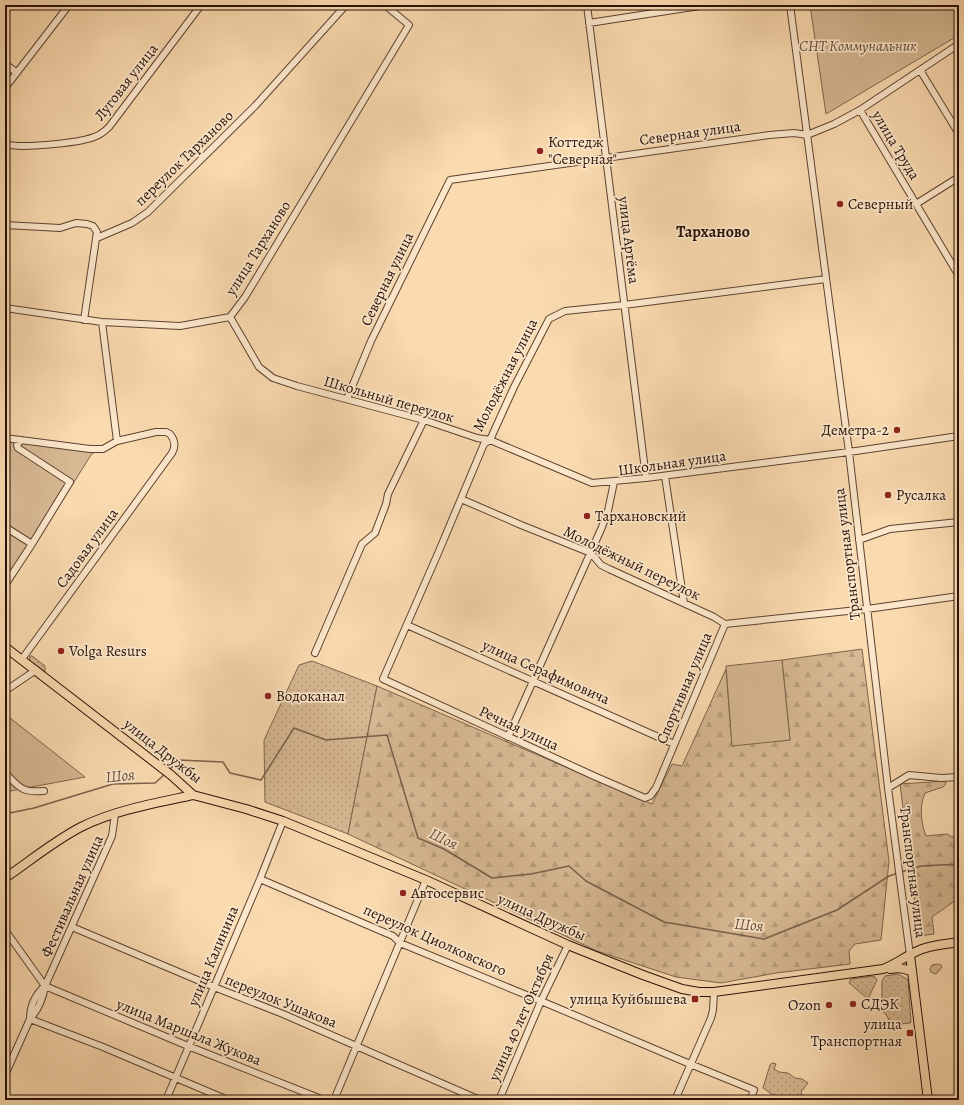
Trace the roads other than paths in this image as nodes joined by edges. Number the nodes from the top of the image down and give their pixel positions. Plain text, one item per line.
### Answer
1 (69, 5) edge
2 (201, 5) edge
3 (346, 5) edge
4 (385, 5) edge
5 (587, 5) edge
6 (706, 5) edge
7 (790, 5) edge
8 (589, 23) junction
9 (959, 44) edge
10 (5, 64) edge
11 (920, 70) junction
12 (16, 72) junction
13 (5, 88) edge
14 (860, 110) junction
15 (959, 134) edge
16 (807, 135) junction
17 (5, 144) edge
18 (606, 158) junction
19 (959, 177) edge
20 (916, 204) junction
21 (5, 226) edge
22 (97, 238) junction
23 (959, 276) edge
24 (826, 279) junction
25 (624, 305) junction
26 (5, 308) edge
27 (230, 317) junction
28 (84, 320) junction
29 (102, 322) junction
30 (347, 400) junction
31 (424, 420) junction
32 (959, 436) edge
33 (5, 438) edge
34 (21, 440) junction
35 (490, 440) junction
36 (117, 441) junction
37 (849, 452) junction
38 (664, 476) junction
39 (646, 478) junction
40 (614, 482) junction
41 (461, 499) junction
42 (959, 522) edge
43 (5, 527) edge
44 (859, 540) junction
45 (32, 544) junction
46 (591, 553) junction
47 (5, 585) edge
48 (959, 596) edge
49 (684, 603) junction
50 (867, 609) junction
51 (725, 624) junction
52 (407, 625) junction
53 (5, 647) edge
54 (315, 653) dead end
55 (22, 659) junction
56 (36, 670) junction
57 (383, 679) joint
58 (533, 680) junction
59 (5, 691) edge
60 (508, 737) junction
61 (674, 744) junction
62 (5, 773) edge
63 (959, 777) edge
64 (888, 788) junction
65 (44, 791) dead end
66 (193, 795) junction
67 (645, 798) joint
68 (115, 814) junction
69 (282, 821) junction
70 (5, 878) edge
71 (260, 879) junction
72 (426, 880) junction
73 (72, 928) junction
74 (5, 930) edge
75 (959, 942) edge
76 (400, 943) junction
77 (568, 945) junction
78 (910, 955) junction
79 (883, 969) junction
80 (912, 971) junction
81 (45, 986) junction
82 (214, 987) junction
83 (714, 992) junction
84 (542, 1000) junction
85 (30, 1019) junction
86 (188, 1046) junction
87 (356, 1046) junction
88 (690, 1064) junction
89 (5, 1074) edge
90 (175, 1078) junction
91 (166, 1100) edge
92 (228, 1100) edge
93 (324, 1100) edge
94 (334, 1100) edge
95 (480, 1100) edge
96 (499, 1100) edge
97 (675, 1100) edge
98 (750, 1100) edge
99 (928, 1100) edge

1 - 12 street
2 - 17 street, Луговая улица
3 - 22 street, переулок Тарханово
4 - 27 street, улица Тарханово
5 - 8 street, улица Артёма
6 - 8 street
7 - 16 street, Транспортная улица
8 - 18 street, улица Артёма
9 - 11 street, Северная улица
10 - 12 street
11 - 14 street, Северная улица
11 - 15 street
12 - 13 street
14 - 16 street, Северная улица
14 - 20 street, улица Труда
16 - 18 street, Северная улица
16 - 24 street, Транспортная улица
18 - 25 street, улица Артёма
18 - 30 street, Северная улица
19 - 20 street
20 - 23 street, улица Труда
21 - 22 street
22 - 28 street
24 - 25 street, Молодёжная улица
24 - 37 street, Транспортная улица
25 - 35 street, Молодёжная улица
25 - 39 street, улица Артёма
26 - 28 street, улица Тарханово
27 - 29 street, улица Тарханово
27 - 30 street, Школьный переулок
28 - 29 street, улица Тарханово
29 - 36 street
30 - 31 street, Школьный переулок
31 - 35 street, Школьный переулок
31 - 54 street
32 - 37 street, Школьная улица
33 - 34 street
34 - 36 street
34 - 45 street
35 - 40 street, Школьный переулок
35 - 41 street, Молодёжная улица
36 - 55 street, Садовая улица
37 - 38 street, Школьная улица
37 - 44 street, Транспортная улица
38 - 39 street, Школьная улица
38 - 49 street
39 - 40 street, Школьная улица
40 - 46 street, Школьная улица
41 - 46 street, Молодёжный переулок
41 - 52 street, Молодёжная улица
42 - 44 street
43 - 45 street
44 - 50 street, Транспортная улица
45 - 47 street
46 - 49 street, Молодёжный переулок
46 - 58 street, Школьная улица
48 - 50 street, Спортивная улица
49 - 51 street, Молодёжный переулок
50 - 51 street, Спортивная улица
50 - 64 street, Транспортная улица
51 - 61 street, Спортивная улица
52 - 57 street, Молодёжная улица
52 - 58 street, улица Серафимовича
53 - 55 main road, улица Дружбы
55 - 56 main road, улица Дружбы
56 - 59 street
56 - 66 main road, улица Дружбы
57 - 60 street, Речная улица
58 - 60 street, Школьная улица
58 - 61 street, улица Серафимовича
60 - 67 street, Речная улица
61 - 67 street, Спортивная улица
62 - 65 street
63 - 64 street
64 - 78 street, Транспортная улица
66 - 68 main road
66 - 69 main road, улица Дружбы
68 - 70 main road
68 - 73 street, Фестивальная улица
69 - 71 street, улица Калинина
69 - 72 main road, улица Дружбы
71 - 76 street, переулок Циолковского
71 - 82 street, улица Калинина
72 - 76 street
72 - 77 main road, улица Дружбы
73 - 81 street, Фестивальная улица
73 - 82 street, переулок Ушакова
74 - 81 street
75 - 78 main road, улица Дружбы
76 - 84 street, переулок Циолковского
76 - 87 street
77 - 83 main road, улица Дружбы
77 - 84 street, улица 40 лет Октября
78 - 79 main road, улица Дружбы
78 - 80 main road, Транспортная улица
79 - 80 main road
79 - 83 main road, улица Дружбы
80 - 99 main road, Транспортная улица
81 - 85 street, Фестивальная улица
81 - 86 street, улица Маршала Жукова
82 - 86 street, улица Калинина
82 - 87 street, переулок Ушакова
83 - 88 street
84 - 88 street, переулок Циолковского
84 - 96 street, улица 40 лет Октября
85 - 89 street, Фестивальная улица
85 - 90 street
86 - 90 street, улица Калинина
86 - 93 street, улица Маршала Жукова
87 - 94 street
87 - 95 street, переулок Ушакова
88 - 97 street
88 - 98 street, переулок Циолковского
90 - 91 street, улица Калинина
90 - 92 street

